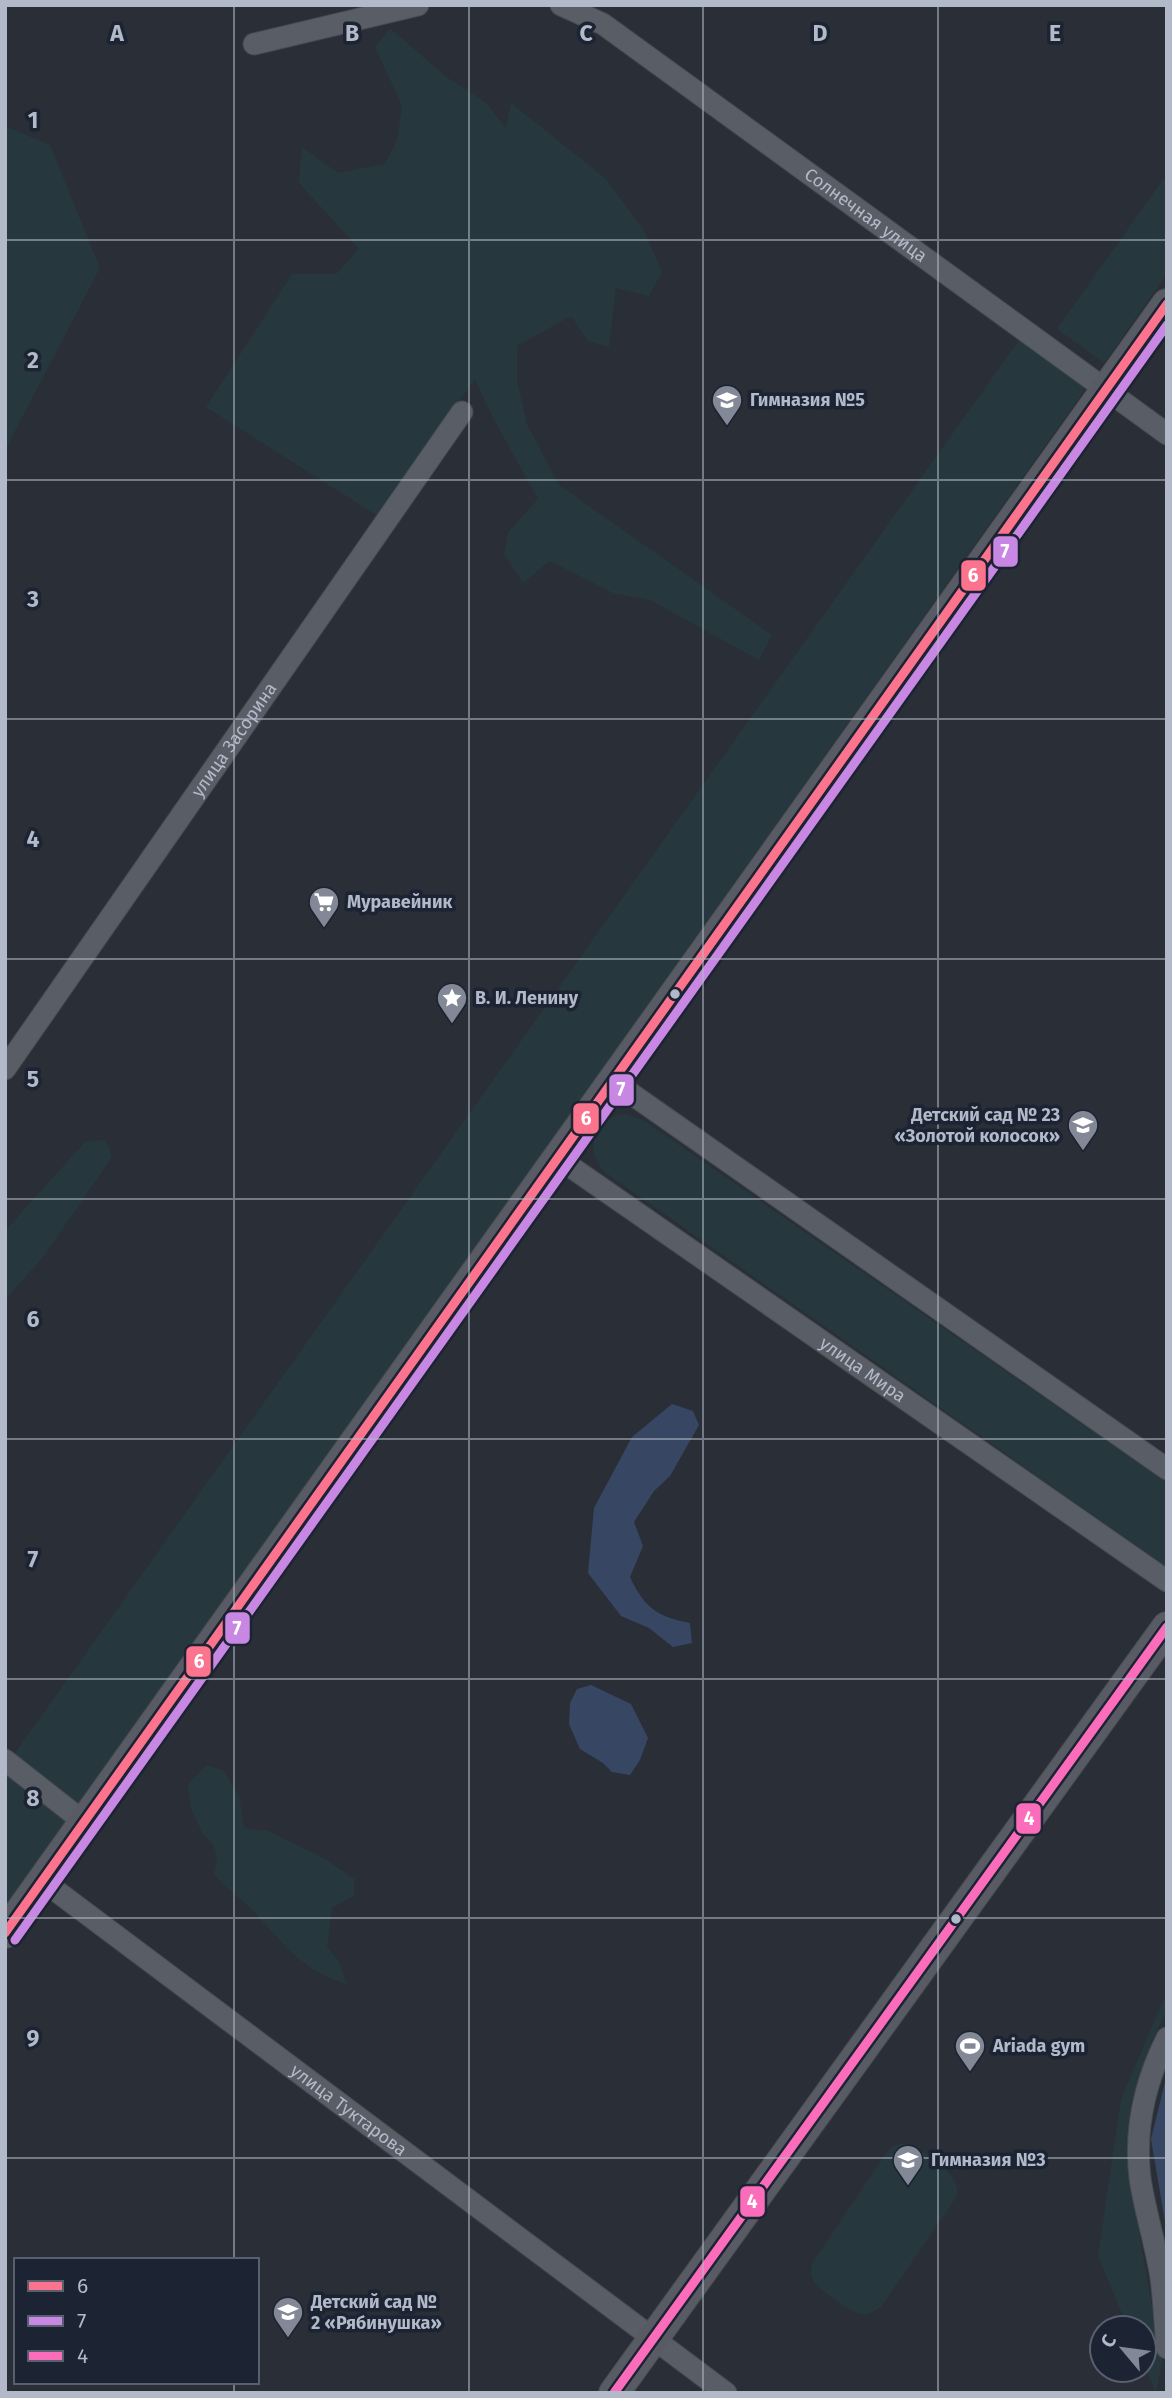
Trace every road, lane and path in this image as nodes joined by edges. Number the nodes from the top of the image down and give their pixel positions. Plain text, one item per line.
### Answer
1 (418, 5) edge
2 (561, 5) edge
3 (394, 8) edge
4 (254, 44) dead end
5 (1167, 304) edge
6 (1106, 389) junction
7 (462, 412) dead end
8 (1167, 434) edge
9 (5, 1069) edge
10 (613, 1081) junction
11 (558, 1158) junction
12 (1167, 1469) edge
13 (1167, 1581) edge
14 (1167, 1627) edge
15 (5, 1760) edge
16 (84, 1822) junction
17 (43, 1881) junction
18 (5, 1933) edge
19 (1167, 2038) edge
20 (653, 2338) junction
21 (1167, 2348) edge
22 (614, 2393) edge
23 (726, 2393) edge

1 - 3 street
2 - 6 street, Солнечная улица
3 - 4 street
5 - 6 main road
6 - 8 street, Солнечная улица
6 - 10 main road
7 - 9 street, улица Засорина
10 - 11 main road
10 - 12 street
11 - 13 street, улица Мира
11 - 16 main road
14 - 20 main road
15 - 16 street
16 - 17 main road
17 - 18 main road
17 - 20 street, улица Туктарова
19 - 21 street
20 - 22 main road
20 - 23 street, улица Туктарова

